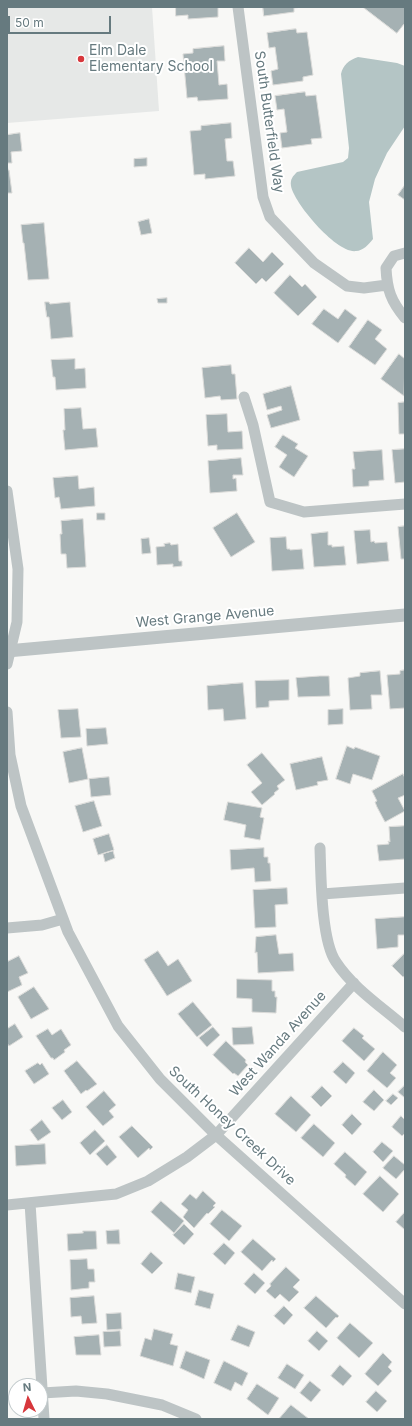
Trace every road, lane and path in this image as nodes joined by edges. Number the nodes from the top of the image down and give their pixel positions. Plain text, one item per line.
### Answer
1 (238, 7) edge
2 (405, 253) edge
3 (387, 285) junction
4 (405, 318) edge
5 (244, 397) dead end
6 (7, 491) edge
7 (405, 504) edge
8 (405, 615) edge
9 (8, 651) edge
10 (7, 664) edge
11 (7, 712) edge
12 (320, 848) dead end
13 (405, 888) edge
14 (322, 894) junction
15 (63, 918) junction
16 (7, 928) edge
17 (354, 983) junction
18 (405, 1027) edge
19 (216, 1134) junction
20 (30, 1204) junction
21 (7, 1206) edge
22 (405, 1304) edge
23 (41, 1378) edge
24 (48, 1393) edge
25 (196, 1419) edge

1 - 3 street, South Butterfield Way
2 - 3 street
3 - 4 street
5 - 7 street
6 - 9 street
8 - 9 street, West Grange Avenue
9 - 10 street
11 - 15 street, South Honey Creek Drive
12 - 14 street
13 - 14 street
14 - 17 street
15 - 16 street
15 - 19 street, South Honey Creek Drive
17 - 18 street
17 - 19 street, West Wanda Avenue
19 - 20 street, West Wanda Avenue
19 - 22 street, South Honey Creek Drive
20 - 21 street, West Wanda Avenue
20 - 23 street
24 - 25 street

